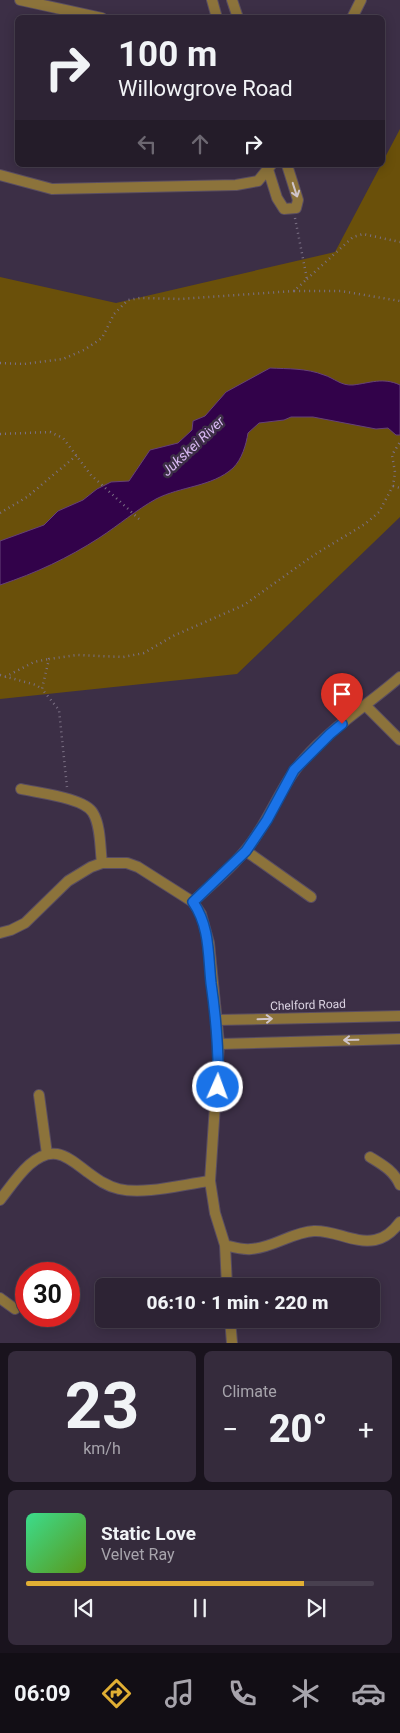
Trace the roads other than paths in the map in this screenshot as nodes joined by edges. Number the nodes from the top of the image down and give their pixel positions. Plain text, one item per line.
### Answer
1 (20, 0) edge
2 (212, 0) edge
3 (232, 0) edge
4 (361, 0) edge
5 (88, 15) edge
6 (216, 15) edge
7 (237, 15) edge
8 (354, 15) edge
9 (268, 167) edge
10 (269, 167) edge
11 (287, 167) edge
12 (0, 175) edge
13 (400, 677) edge
14 (366, 706) junction
15 (400, 740) edge
16 (21, 789) dead end
17 (246, 851) junction
18 (102, 863) junction
19 (312, 897) dead end
20 (193, 902) junction
21 (0, 933) edge
22 (400, 1016) edge
23 (216, 1020) junction
24 (400, 1039) edge
25 (219, 1044) junction
26 (39, 1095) dead end
27 (47, 1154) junction
28 (370, 1157) dead end
29 (210, 1181) junction
30 (400, 1186) edge
31 (0, 1200) edge
32 (400, 1222) edge
33 (225, 1245) junction
34 (227, 1278) edge
35 (0, 1298) edge
36 (15, 1309) dead end
37 (231, 1328) edge
38 (232, 1343) edge

1 - 5 street
2 - 6 street
3 - 7 street
4 - 8 street
9 - 12 street
11 -> 10 street
13 - 14 street
14 - 15 street
14 - 17 street
16 - 18 street
17 - 19 street
17 - 20 street
18 - 20 street
18 - 21 street
20 - 23 street
23 -> 22 street, Chelford Road
23 - 25 street
24 -> 25 street
25 - 29 street
26 - 27 street
27 - 29 street
27 - 31 street
28 - 30 street
29 - 33 street
32 - 33 street
33 - 34 street
35 - 36 street
37 - 38 street

